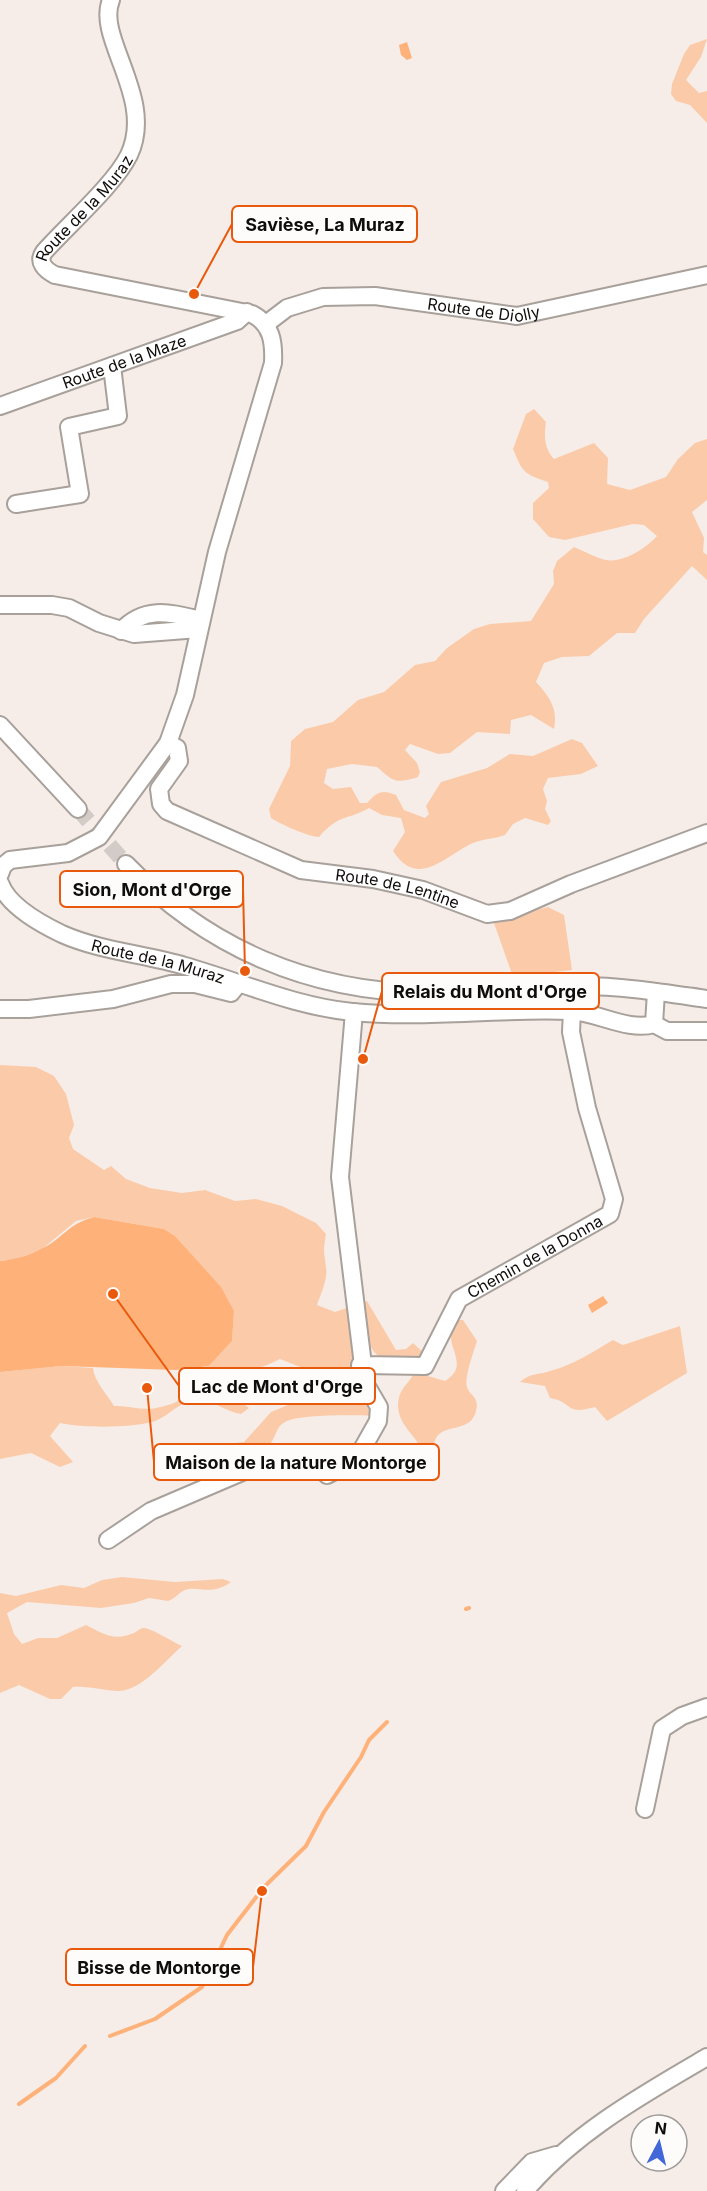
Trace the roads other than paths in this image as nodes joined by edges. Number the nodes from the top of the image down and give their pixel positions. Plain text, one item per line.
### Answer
1 (111, 0) edge
2 (707, 275) edge
3 (247, 312) junction
4 (266, 324) junction
5 (112, 366) junction
6 (0, 406) edge
7 (16, 504) dead end
8 (0, 605) edge
9 (200, 625) junction
10 (0, 725) edge
11 (168, 743) junction
12 (78, 809) tunnel mouth
13 (707, 832) edge
14 (126, 864) tunnel mouth
15 (0, 874) edge
16 (0, 883) edge
17 (239, 983) junction
18 (656, 992) junction
19 (707, 999) edge
20 (0, 1009) edge
21 (572, 1011) junction
22 (354, 1012) junction
23 (654, 1024) junction
24 (707, 1031) edge
25 (362, 1365) junction
26 (108, 1540) dead end
27 (707, 1707) edge
28 (645, 1809) dead end
29 (707, 2057) edge
30 (560, 2154) junction
31 (504, 2191) edge
32 (525, 2191) edge

1 - 3 street, Route de la Muraz
2 - 4 street, Route de Diolly
3 - 4 street, Route de la Muraz
3 - 5 street, Route de la Maze
4 - 9 street
5 - 6 street, Route de la Maze
5 - 7 street
8 - 9 street
9 - 11 street
10 - 12 street
11 - 13 street, Route de Lentine
11 - 15 street
14 - 18 street
16 - 17 street, Route de la Muraz
17 - 20 street
17 - 22 street, Route de la Muraz
18 - 19 street
18 - 23 street
21 - 22 street, Route de la Muraz
21 - 23 street, Route de la Muraz
21 - 25 street, Chemin de la Donna
22 - 25 street
23 - 24 street, Route de la Muraz
25 - 26 street
27 - 28 street
29 - 30 street
30 - 31 street
30 - 32 street

